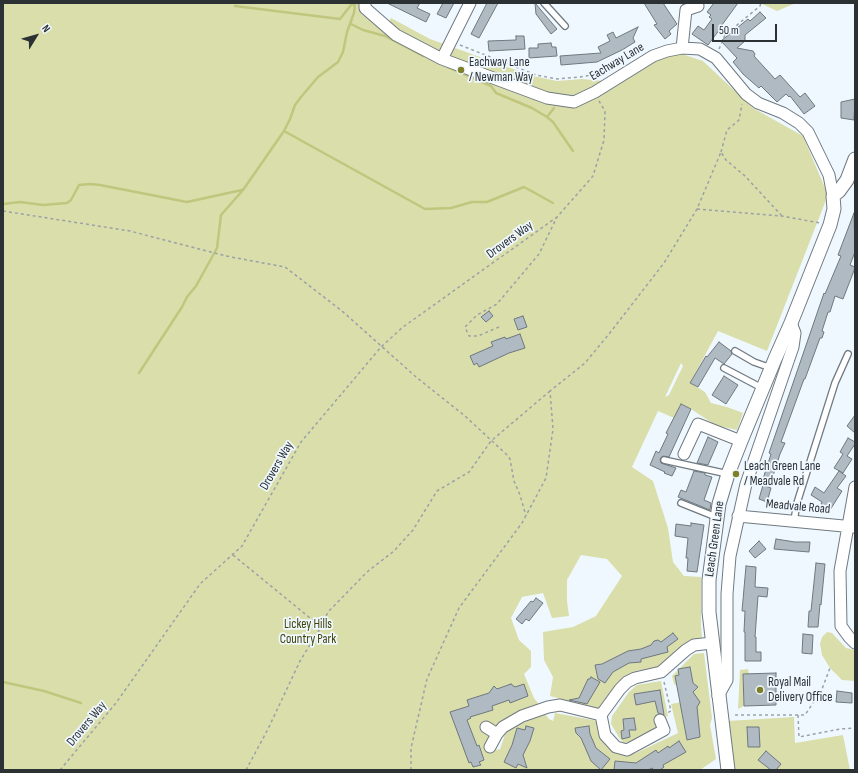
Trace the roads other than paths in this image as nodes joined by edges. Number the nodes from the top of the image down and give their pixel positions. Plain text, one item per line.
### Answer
1 (470, 3) edge
2 (544, 3) edge
3 (700, 5) edge
4 (365, 6) edge
5 (684, 6) edge
6 (565, 26) dead end
7 (682, 48) junction
8 (442, 59) junction
9 (855, 159) edge
10 (833, 196) junction
11 (792, 323) junction
12 (735, 351) dead end
13 (848, 354) dead end
14 (724, 368) dead end
15 (771, 368) junction
16 (763, 388) junction
17 (741, 441) junction
18 (684, 454) dead end
19 (664, 460) dead end
20 (728, 474) junction
21 (855, 487) edge
22 (681, 503) dead end
23 (738, 516) junction
24 (717, 517) junction
25 (794, 521) junction
26 (852, 526) edge
27 (712, 643) junction
28 (855, 643) edge
29 (718, 696) junction
30 (601, 715) junction
31 (660, 720) road end
32 (486, 727) dead end
33 (497, 734) junction
34 (490, 747) dead end
35 (728, 770) edge

1 - 8 street
2 - 6 lane
3 - 5 street
4 - 8 street, Eachway Lane
5 - 7 street
7 - 8 street, Eachway Lane
7 - 10 street, Eachway Lane
9 - 10 street
10 - 11 street, Leach Green Lane
11 - 15 street, Leach Green Lane
11 - 23 street, Leach Green Lane
12 - 15 lane
13 - 25 lane
14 - 16 lane
15 - 16 street, Leach Green Lane
16 - 17 street, Leach Green Lane
17 - 18 street
17 - 20 street, Leach Green Lane
19 - 20 lane
20 - 24 street, Leach Green Lane
21 - 26 street
22 - 24 lane
23 - 25 street, Meadvale Road
23 - 29 street, Leach Green Lane
24 - 27 street, Leach Green Lane
25 - 26 street, Meadvale Road
26 - 28 street
27 - 29 street, Leach Green Lane
27 - 30 street
29 - 35 street, Leach Green Lane
30 - 31 street
30 - 33 street
32 - 33 street
33 - 34 street

